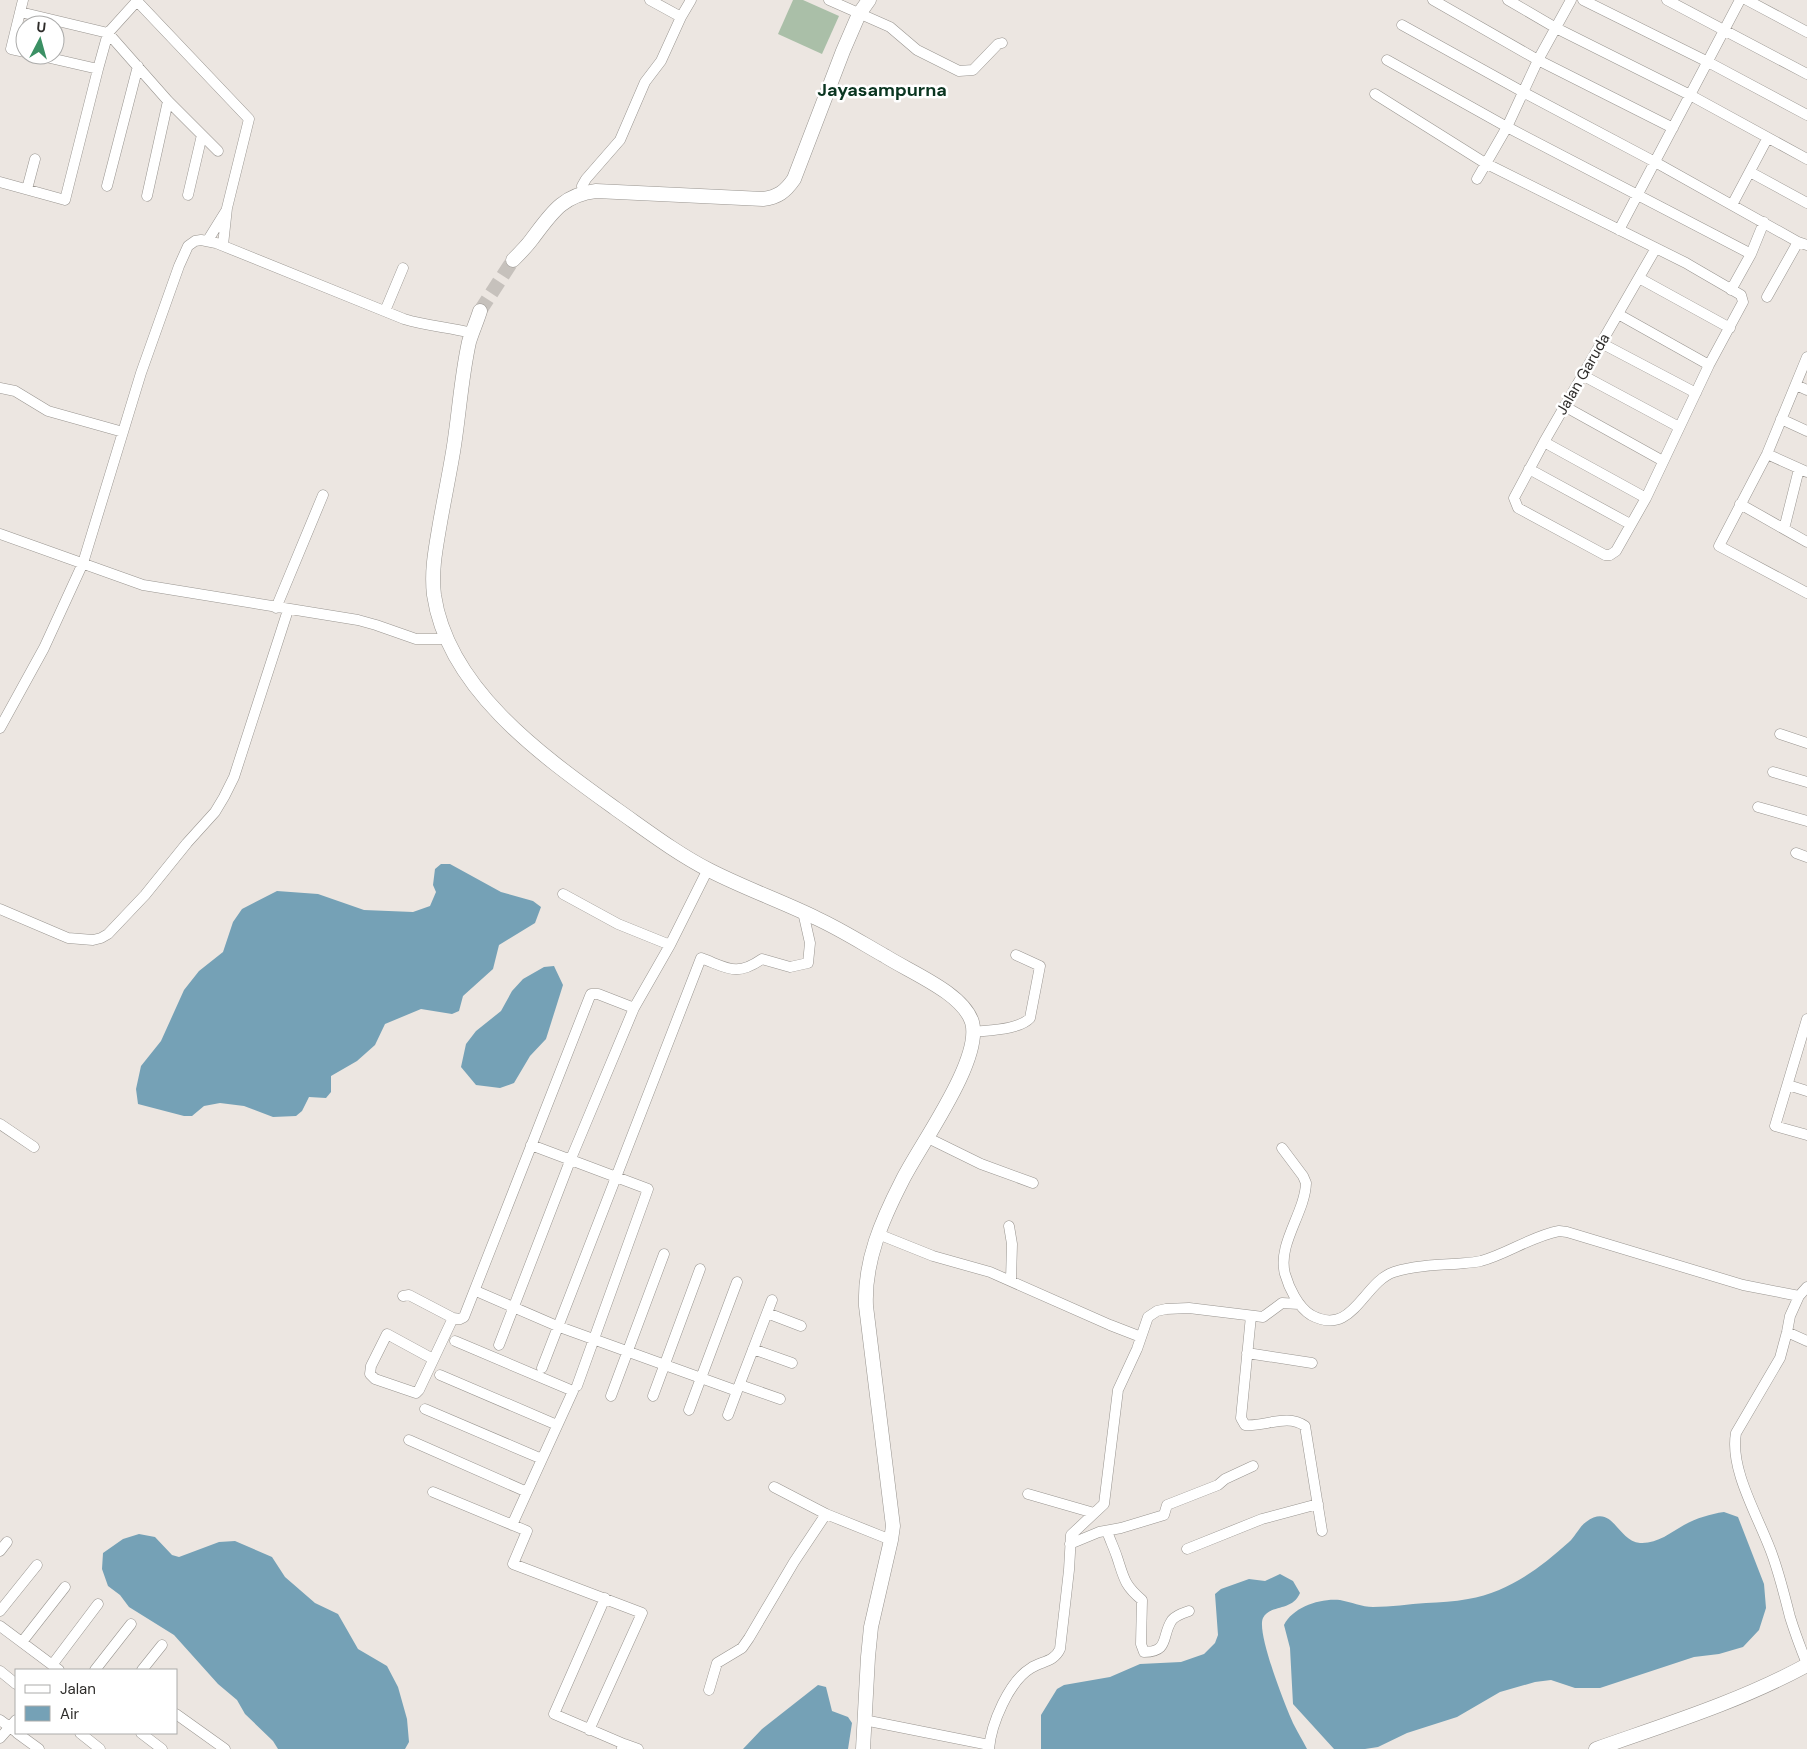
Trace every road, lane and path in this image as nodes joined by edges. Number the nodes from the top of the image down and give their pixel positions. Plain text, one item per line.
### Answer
1 (23, 0) edge
2 (650, 0) edge
3 (691, 0) edge
4 (829, 0) edge
5 (869, 0) edge
6 (1432, 0) edge
7 (1508, 0) edge
8 (1571, 0) edge
9 (1584, 0) edge
10 (1667, 0) edge
11 (1740, 0) edge
12 (1747, 0) edge
13 (137, 1) edge
14 (20, 12) junction
15 (860, 14) junction
16 (19, 15) edge
17 (681, 17) junction
18 (1402, 25) dead end
19 (1556, 28) junction
20 (1724, 30) junction
21 (1807, 32) edge
22 (15, 33) edge
23 (108, 33) junction
24 (1002, 44) dead end
25 (15, 50) edge
26 (1387, 60) dead end
27 (1538, 60) junction
28 (65, 61) edge
29 (1708, 62) junction
30 (138, 66) junction
31 (98, 69) junction
32 (1807, 74) edge
33 (1523, 92) junction
34 (1375, 94) dead end
35 (1690, 95) junction
36 (168, 101) junction
37 (1807, 115) edge
38 (1507, 127) junction
39 (1672, 128) junction
40 (202, 135) junction
41 (1767, 139) junction
42 (218, 151) dead end
43 (35, 159) dead end
44 (1807, 159) edge
45 (1655, 162) junction
46 (1485, 163) junction
47 (1750, 172) junction
48 (1477, 178) dead end
49 (0, 182) edge
50 (107, 186) dead end
51 (27, 189) junction
52 (583, 192) junction
53 (188, 195) dead end
54 (1637, 195) junction
55 (148, 196) dead end
56 (1807, 203) edge
57 (1732, 205) junction
58 (227, 208) junction
59 (1764, 222) junction
60 (1619, 230) junction
61 (208, 240) junction
62 (1802, 243) edge
63 (223, 245) junction
64 (1656, 248) junction
65 (1751, 254) junction
66 (513, 260) tunnel mouth
67 (403, 268) dead end
68 (1639, 278) junction
69 (1731, 290) junction
70 (1767, 297) dead end
71 (385, 311) junction
72 (480, 311) tunnel mouth
73 (1618, 314) junction
74 (1730, 328) junction
75 (472, 333) junction
76 (1601, 343) junction
77 (1807, 358) edge
78 (1709, 365) junction
79 (1582, 375) junction
80 (1796, 385) junction
81 (0, 388) edge
82 (1807, 390) edge
83 (1696, 393) junction
84 (1564, 406) junction
85 (1781, 419) junction
86 (1680, 427) junction
87 (1807, 431) edge
88 (123, 432) junction
89 (1544, 442) junction
90 (1767, 454) junction
91 (1663, 461) junction
92 (1529, 468) junction
93 (1803, 471) edge
94 (323, 495) dead end
95 (1646, 498) junction
96 (1740, 504) junction
97 (1630, 524) junction
98 (1784, 529) junction
99 (0, 534) edge
100 (1807, 542) edge
101 (82, 563) junction
102 (1807, 593) edge
103 (276, 608) junction
104 (288, 610) junction
105 (447, 639) junction
106 (0, 728) edge
107 (1780, 734) dead end
108 (1807, 743) edge
109 (1773, 772) dead end
110 (1807, 782) edge
111 (1758, 807) dead end
112 (1807, 821) edge
113 (1796, 854) dead end
114 (1807, 857) edge
115 (708, 869) junction
116 (563, 894) dead end
117 (0, 909) edge
118 (803, 912) junction
119 (670, 945) junction
120 (1016, 955) dead end
121 (634, 1008) junction
122 (1807, 1019) edge
123 (973, 1032) junction
124 (1802, 1052) edge
125 (1788, 1085) junction
126 (1807, 1091) edge
127 (0, 1124) edge
128 (1807, 1135) edge
129 (926, 1137) junction
130 (531, 1145) junction
131 (34, 1147) dead end
132 (1282, 1148) dead end
133 (570, 1160) junction
134 (616, 1177) junction
135 (1032, 1183) dead end
136 (1008, 1226) dead end
137 (878, 1234) junction
138 (664, 1254) dead end
139 (700, 1269) dead end
140 (1011, 1280) junction
141 (737, 1282) dead end
142 (1807, 1287) edge
143 (476, 1291) junction
144 (403, 1296) dead end
145 (1799, 1296) junction
146 (772, 1300) dead end
147 (1299, 1304) junction
148 (514, 1307) junction
149 (767, 1313) junction
150 (1251, 1316) junction
151 (454, 1318) junction
152 (557, 1326) junction
153 (800, 1326) dead end
154 (1787, 1332) junction
155 (1140, 1337) junction
156 (593, 1338) junction
157 (455, 1341) dead end
158 (1807, 1341) edge
159 (499, 1345) dead end
160 (753, 1349) junction
161 (628, 1351) junction
162 (1247, 1352) junction
163 (432, 1359) junction
164 (792, 1363) dead end
165 (1312, 1363) dead end
166 (664, 1364) junction
167 (542, 1368) dead end
168 (440, 1375) dead end
169 (701, 1378) junction
170 (576, 1386) dead end
171 (739, 1388) junction
172 (611, 1396) dead end
173 (652, 1396) dead end
174 (780, 1399) dead end
175 (425, 1409) dead end
176 (689, 1410) dead end
177 (728, 1415) dead end
178 (558, 1424) junction
179 (409, 1440) dead end
180 (542, 1459) junction
181 (1253, 1466) dead end
182 (774, 1487) dead end
183 (433, 1492) dead end
184 (527, 1492) junction
185 (1028, 1494) dead end
186 (1318, 1504) junction
187 (1094, 1513) junction
188 (826, 1514) junction
189 (512, 1525) junction
190 (1107, 1531) junction
191 (1322, 1531) dead end
192 (891, 1540) junction
193 (7, 1542) dead end
194 (1070, 1544) junction
195 (1187, 1549) dead end
196 (0, 1551) edge
197 (37, 1565) dead end
198 (65, 1587) dead end
199 (605, 1598) junction
200 (98, 1604) dead end
201 (0, 1611) edge
202 (1189, 1611) dead end
203 (131, 1624) dead end
204 (0, 1626) edge
205 (22, 1642) junction
206 (162, 1645) dead end
207 (1807, 1664) edge
208 (55, 1668) edge
209 (96, 1669) edge
210 (143, 1669) edge
211 (0, 1672) edge
212 (15, 1683) edge
213 (709, 1690) dead end
214 (178, 1715) edge
215 (0, 1720) edge
216 (864, 1720) junction
217 (15, 1728) edge
218 (589, 1730) junction
219 (22, 1734) edge
220 (81, 1734) edge
221 (144, 1734) edge
222 (0, 1738) edge
223 (623, 1747) edge
224 (989, 1747) edge
225 (39, 1749) edge
226 (100, 1749) edge
227 (162, 1749) edge
228 (225, 1749) edge
229 (638, 1749) edge
230 (863, 1749) edge
231 (1596, 1749) edge

1 - 14 street
2 - 17 street
3 - 17 street
4 - 15 street
5 - 15 street
6 - 27 street
7 - 19 street
8 - 19 street
9 - 29 street
10 - 20 street
11 - 20 street
12 - 21 street
13 - 23 street
13 - 58 street
14 - 16 street
14 - 23 street
15 - 24 street
15 - 52 street
17 - 52 street
18 - 33 street
19 - 27 street
19 - 35 street
20 - 29 street
20 - 32 street
22 - 25 street
23 - 30 street
23 - 31 street
26 - 38 street
27 - 33 street
27 - 39 street
28 - 31 street
29 - 35 street
29 - 37 street
30 - 36 street
30 - 50 street
31 - 51 street
33 - 38 street
33 - 45 street
34 - 46 street
35 - 39 street
35 - 41 street
36 - 40 street
36 - 55 street
38 - 46 street
38 - 54 street
39 - 45 street
40 - 42 street
40 - 53 street
41 - 44 street
41 - 47 street
43 - 51 street
45 - 54 street
45 - 57 street
46 - 48 street
46 - 60 street
47 - 56 street
47 - 57 street
49 - 51 street
52 - 66 street
54 - 60 street
54 - 65 street
57 - 59 street
58 - 61 street
58 - 63 street
59 - 62 street
59 - 65 street
60 - 64 street
61 - 63 street
61 - 88 street
62 - 70 street
63 - 71 street
64 - 68 street, Jalan Garuda
64 - 69 street
65 - 69 street
67 - 71 street
68 - 73 street, Jalan Garuda
68 - 74 street
69 - 74 street
71 - 75 street
72 - 75 street
73 - 76 street, Jalan Garuda
73 - 78 street
74 - 78 street
75 - 105 street
76 - 79 street, Jalan Garuda
76 - 83 street
77 - 80 street
78 - 83 street
79 - 84 street, Jalan Garuda
79 - 86 street
80 - 82 street
80 - 85 street
81 - 88 street
83 - 86 street
84 - 89 street, Jalan Garuda
84 - 91 street
85 - 87 street
85 - 90 street
86 - 91 street
88 - 101 street
89 - 92 street, Jalan Garuda
89 - 95 street
90 - 93 street
90 - 96 street
91 - 95 street
92 - 97 street
92 - 97 street, Jalan Garuda
93 - 98 street
94 - 103 street
95 - 97 street
96 - 98 street
96 - 102 street
98 - 100 street
99 - 101 street
101 - 103 street
101 - 106 street
103 - 104 street
104 - 105 street
104 - 117 street
105 - 115 street
107 - 108 street
109 - 110 street
111 - 112 street
113 - 114 street
115 - 118 street
115 - 119 street
116 - 119 street
118 - 123 street
118 - 134 street
119 - 121 street
120 - 123 street
121 - 130 street
121 - 133 street
122 - 124 street
123 - 129 street
124 - 125 street
125 - 126 street
125 - 128 street
127 - 131 street
129 - 135 street
129 - 137 street
130 - 133 street
130 - 143 street
132 - 147 street
133 - 134 street
133 - 148 street
134 - 152 street
134 - 156 street
136 - 140 street
137 - 140 street
137 - 192 street
138 - 161 street
139 - 166 street
140 - 155 street
141 - 169 street
142 - 145 street
143 - 148 street
143 - 151 street
144 - 151 street
145 - 147 street
145 - 154 street
146 - 149 street
147 - 150 street
148 - 152 street
148 - 159 street
149 - 153 street
149 - 160 street
150 - 155 street
150 - 162 street
151 - 163 street
152 - 156 street
152 - 167 street
154 - 158 street
154 - 207 street
155 - 187 street
156 - 161 street
156 - 170 street
157 - 178 street
160 - 164 street
160 - 171 street
161 - 166 street
161 - 172 street
162 - 165 street
162 - 186 street
163 - 163 street
166 - 169 street
166 - 173 street
168 - 178 street
169 - 171 street
169 - 176 street
171 - 174 street
171 - 177 street
175 - 180 street
178 - 180 street
179 - 184 street
180 - 184 street
181 - 190 street
182 - 188 street
183 - 189 street
184 - 189 street
185 - 187 street
186 - 191 street
186 - 195 street
187 - 194 street
188 - 192 street
188 - 213 street
189 - 199 street
190 - 194 street
190 - 202 street
192 - 216 street
193 - 196 street
194 - 224 street
197 - 201 street
198 - 205 street
199 - 218 street
199 - 218 street
200 - 208 street
203 - 209 street
204 - 205 street
205 - 208 street
206 - 210 street
207 - 231 street
211 - 212 street
214 - 228 street
215 - 217 street
216 - 224 street
216 - 230 street
217 - 222 street
218 - 223 street
219 - 225 street
220 - 226 street
221 - 227 street
223 - 229 street

